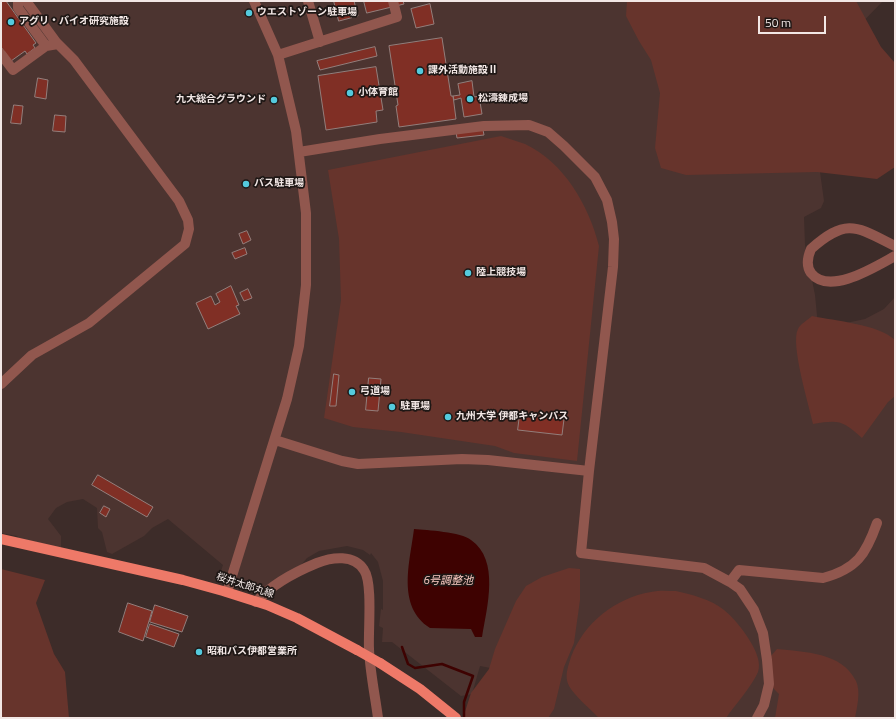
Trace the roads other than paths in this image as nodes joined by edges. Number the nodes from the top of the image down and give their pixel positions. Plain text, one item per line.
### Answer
1 (254, 1) edge
2 (308, 1) edge
3 (393, 1) edge
4 (19, 3) edge
5 (320, 42) junction
6 (58, 44) junction
7 (46, 46) junction
8 (1, 54) edge
9 (278, 55) junction
10 (299, 152) junction
11 (895, 246) edge
12 (895, 256) edge
13 (1, 384) edge
14 (275, 440) junction
15 (589, 471) junction
16 (877, 522) dead end
17 (1, 539) edge
18 (730, 582) junction
19 (227, 592) junction
20 (256, 602) junction
21 (378, 718) edge
22 (456, 718) edge
23 (757, 718) edge

1 - 9 street
2 - 5 street
3 - 5 street
4 - 6 street
4 - 7 street
5 - 9 street
6 - 7 street
6 - 13 street
7 - 8 street
9 - 10 street
10 - 14 street
10 - 15 street
11 - 12 street
14 - 15 street
14 - 19 street
15 - 18 street
16 - 18 street
17 - 19 main road, 桜井太郎丸線
18 - 23 street
19 - 20 main road, 桜井太郎丸線
20 - 21 street
20 - 22 main road, 桜井太郎丸線, bridge

